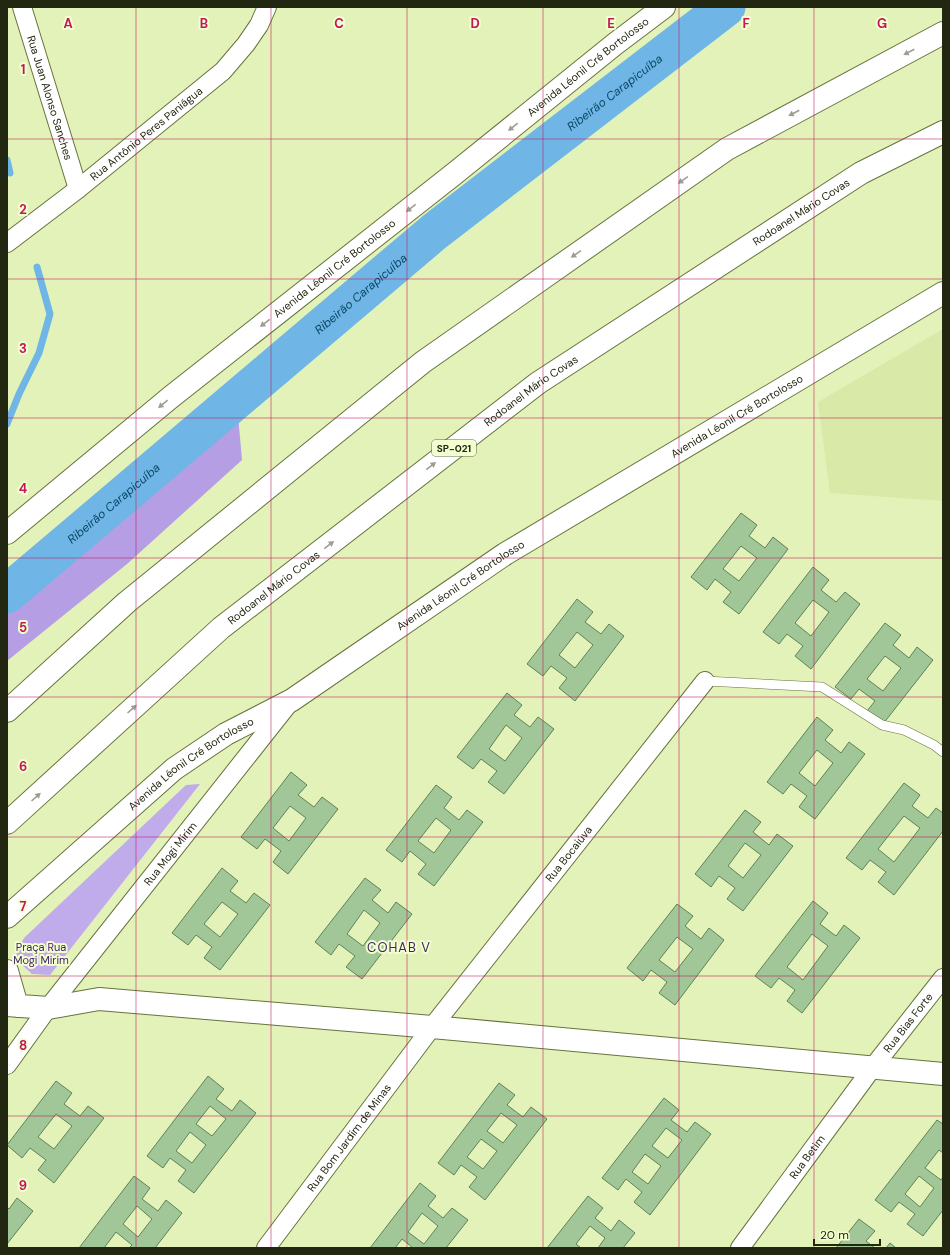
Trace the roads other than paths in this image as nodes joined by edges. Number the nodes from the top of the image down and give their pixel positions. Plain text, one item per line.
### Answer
1 (22, 7) edge
2 (267, 7) edge
3 (664, 7) edge
4 (943, 33) edge
5 (943, 132) edge
6 (78, 189) junction
7 (7, 243) edge
8 (943, 293) edge
9 (7, 533) edge
10 (705, 681) joint
11 (292, 700) junction
12 (7, 711) edge
13 (943, 752) edge
14 (7, 823) edge
15 (7, 917) edge
16 (7, 971) edge
17 (943, 978) edge
18 (12, 1005) edge
19 (48, 1008) junction
20 (432, 1027) junction
21 (7, 1065) edge
22 (873, 1067) junction
23 (943, 1074) edge
24 (266, 1248) edge
25 (740, 1248) edge

1 - 6 street, Rua Juan Alonso Sanches
2 - 6 street, Rua Antônio Peres Paniágua
3 -> 9 main road, Avenida Léonil Cré Bortolosso
4 -> 12 main road
14 -> 5 main road, Rodoanel Mário Covas / SP-021
6 - 7 street, Rua Antônio Peres Paniágua
8 - 11 main road, Avenida Léonil Cré Bortolosso
10 - 13 lane
10 - 20 street, Rua Bocaiúva
11 - 15 main road, Avenida Léonil Cré Bortolosso
11 - 19 street, Rua Mogi Mirim
16 - 18 main road
17 - 22 street, Rua Bias Forte
18 - 19 main road
19 - 20 main road
19 - 21 street, Rua Mogi Mirim
20 - 22 main road
20 - 24 street, Rua Bom Jardim de Minas
22 - 23 main road
22 - 25 street, Rua Betim

